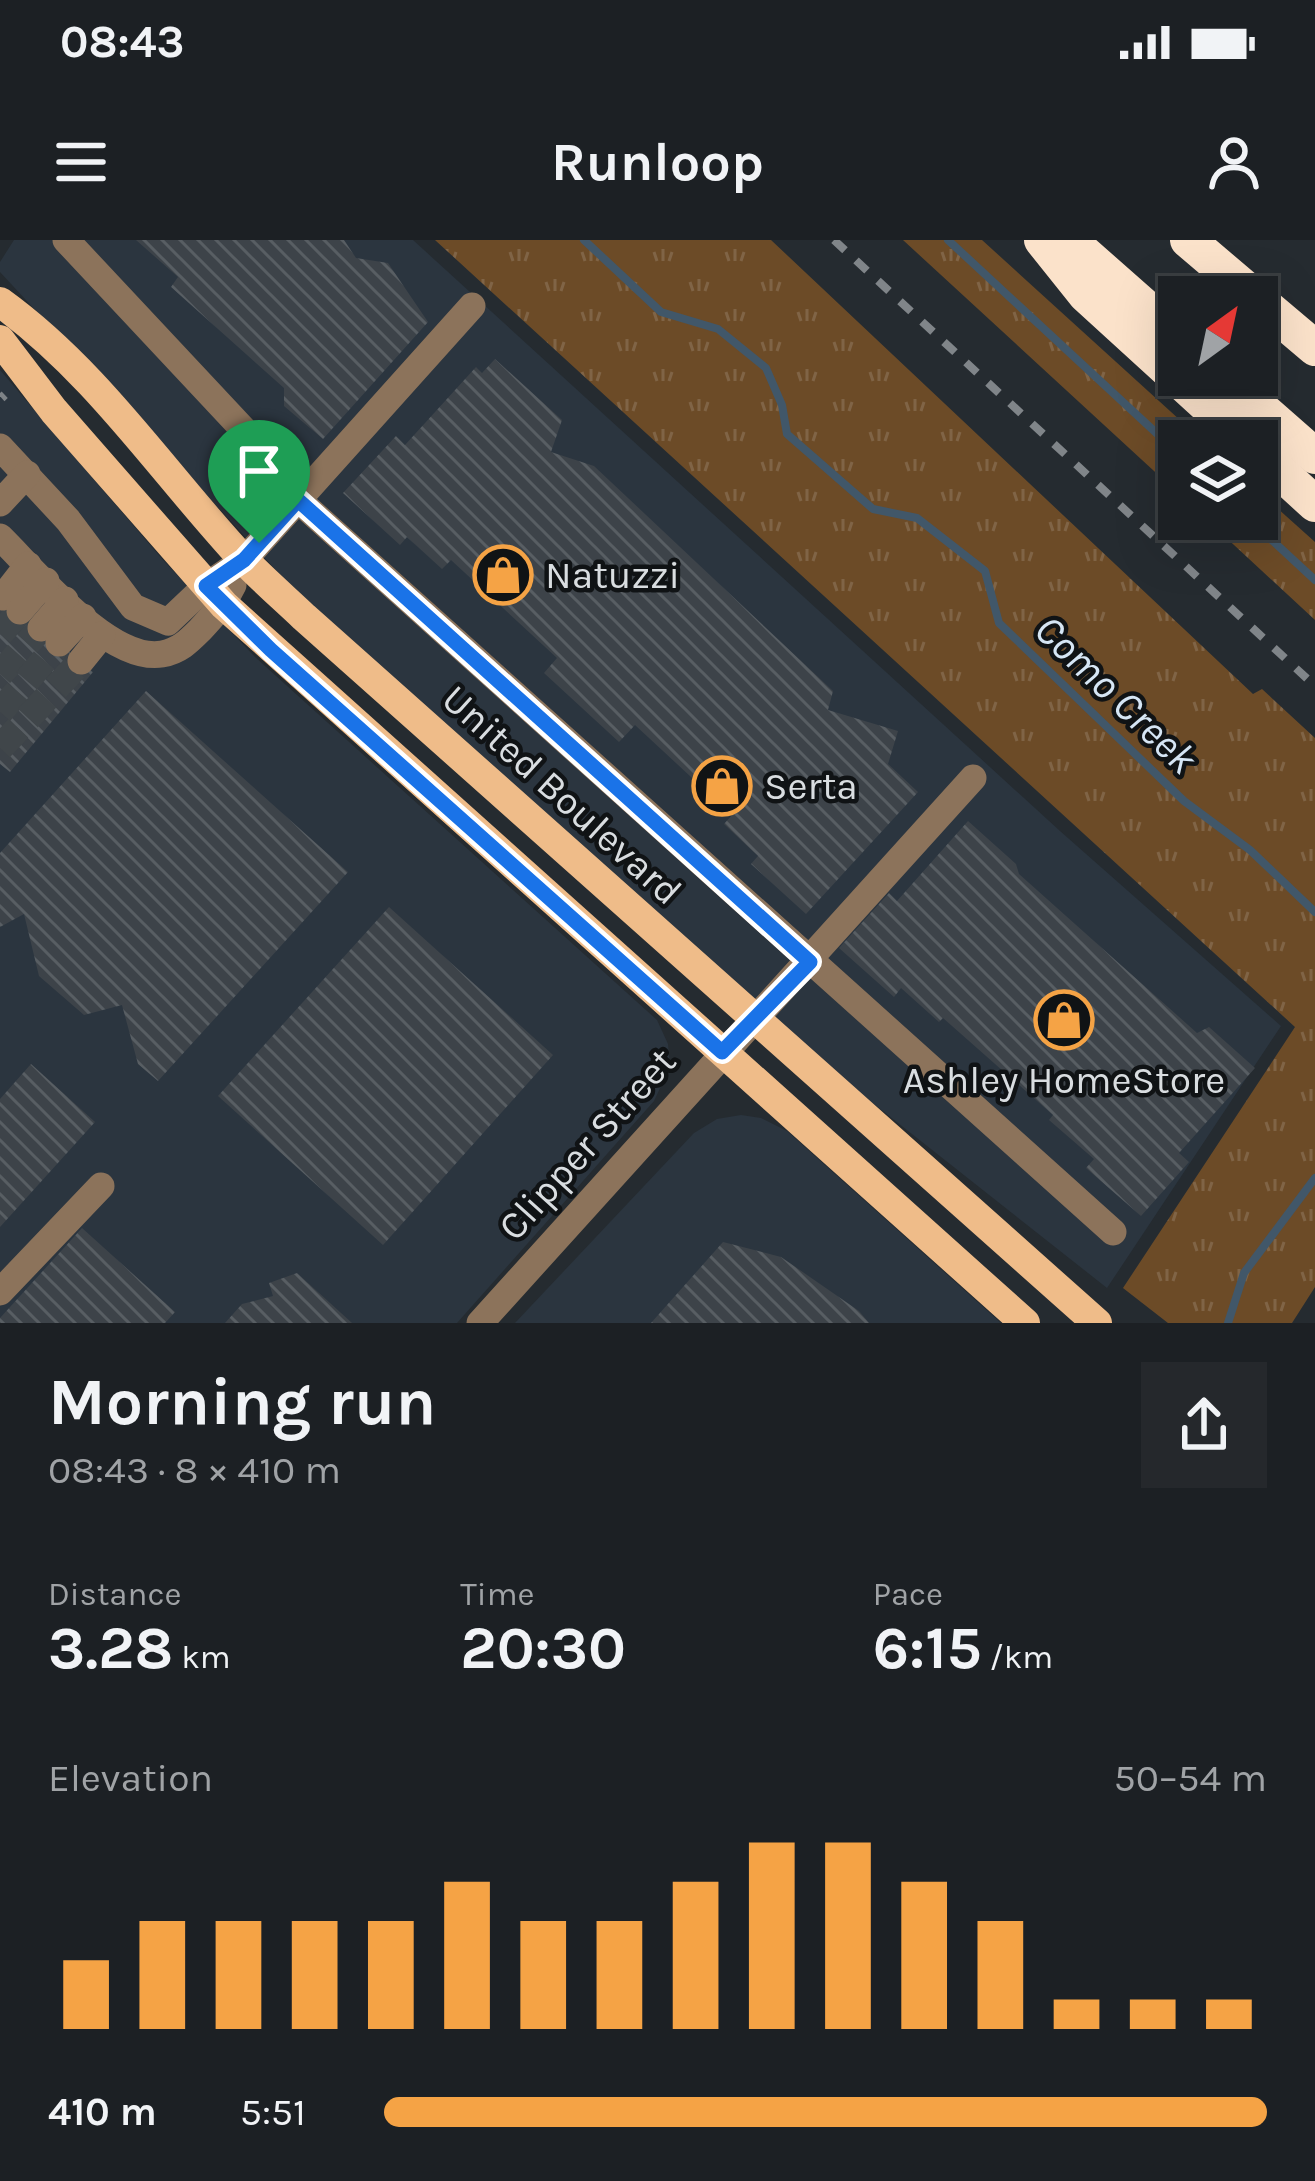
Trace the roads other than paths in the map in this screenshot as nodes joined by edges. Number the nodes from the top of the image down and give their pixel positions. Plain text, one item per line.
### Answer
1 (66, 240) edge
2 (1042, 240) edge
3 (1069, 240) edge
4 (1188, 240) edge
5 (1230, 276) edge
6 (0, 302) edge
7 (472, 307) dead end
8 (1278, 317) edge
9 (1158, 318) edge
10 (0, 340) edge
11 (1315, 348) edge
12 (1247, 396) edge
13 (1223, 420) edge
14 (0, 447) edge
15 (1315, 456) edge
16 (1278, 470) edge
17 (27, 474) junction
18 (298, 500) junction
19 (0, 503) edge
20 (1315, 504) edge
21 (0, 537) edge
22 (244, 560) junction
23 (215, 596) junction
24 (65, 600) junction
25 (41, 628) junction
26 (974, 778) dead end
27 (810, 962) junction
28 (756, 1020) junction
29 (722, 1052) junction
30 (101, 1186) dead end
31 (1113, 1232) dead end
32 (0, 1292) edge
33 (480, 1323) edge
34 (1025, 1323) edge
35 (1097, 1323) edge

1 - 18 street
2 - 13 highway
3 - 9 highway
4 - 5 highway
6 - 22 main road, United Boulevard
7 - 18 street
8 - 11 highway
10 - 23 main road
12 - 15 highway
14 - 17 street
16 - 20 highway
17 - 19 street
17 - 23 street
18 - 22 street
18 - 27 street
21 - 24 street
22 - 23 street
22 - 28 main road, United Boulevard
23 - 24 street
23 - 29 main road
24 - 25 street
24 - 25 street
24 - 25 street
26 - 27 street, Clipper Street
27 - 28 street, Clipper Street
27 - 31 street
28 - 29 street, Clipper Street
28 - 35 main road, United Boulevard
29 - 33 street, Clipper Street
29 - 34 main road
30 - 32 street

